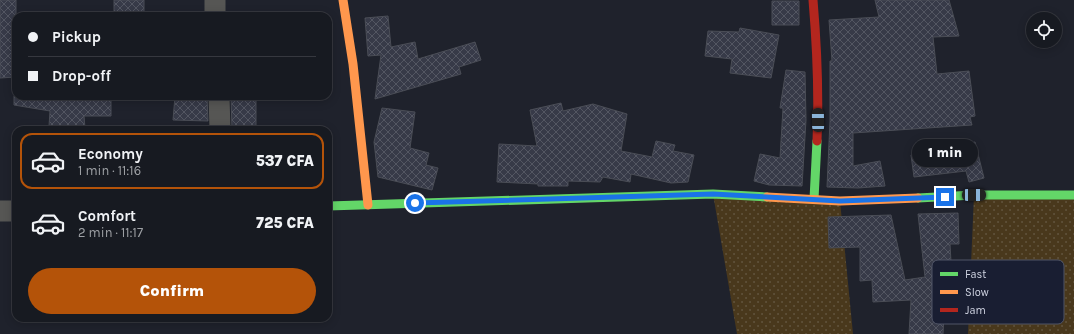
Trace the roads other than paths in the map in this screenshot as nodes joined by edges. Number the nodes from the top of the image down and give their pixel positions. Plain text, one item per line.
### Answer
1 (215, 0) edge
2 (343, 0) edge
3 (813, 0) edge
4 (215, 12) edge
5 (219, 100) edge
6 (220, 126) edge
7 (1074, 195) edge
8 (814, 200) junction
9 (368, 205) junction
10 (332, 206) edge
11 (0, 211) edge
12 (12, 211) edge

1 - 4 street
2 - 9 street
3 - 8 street
5 - 6 street
7 - 8 street
8 - 9 street
9 - 10 street
11 - 12 street

